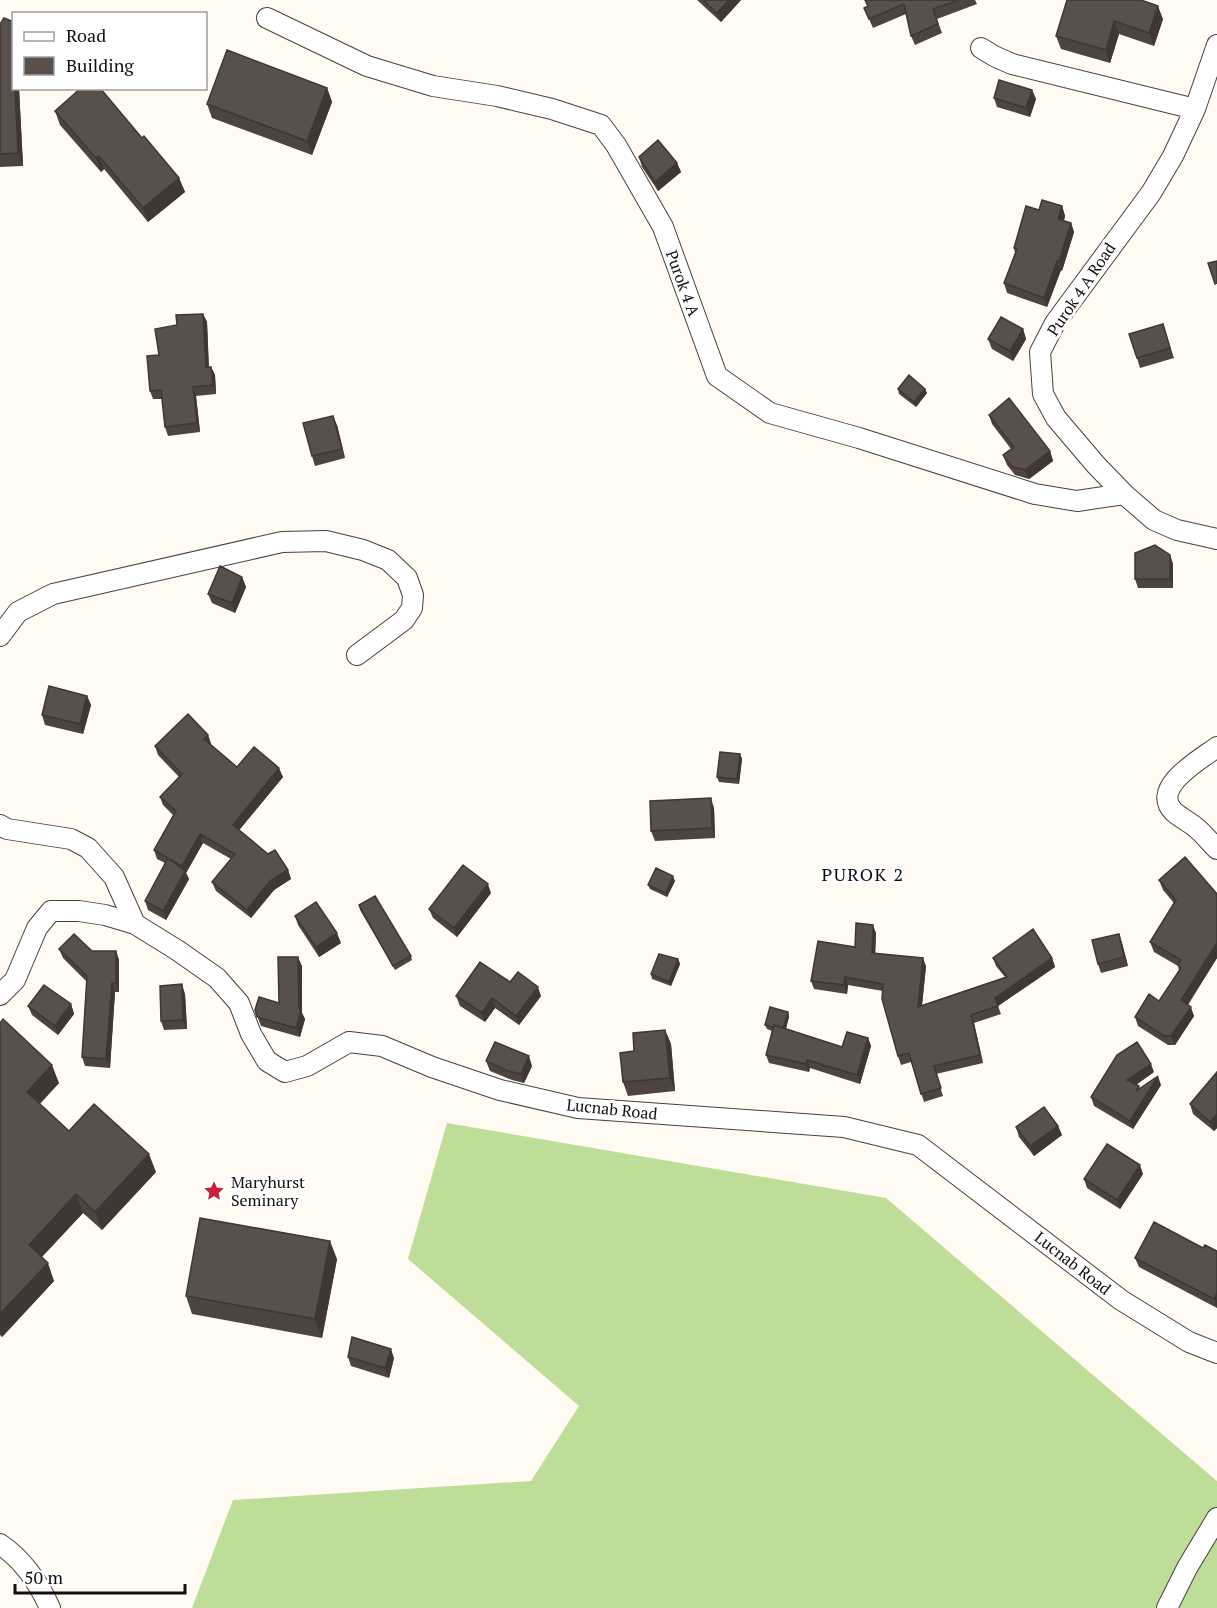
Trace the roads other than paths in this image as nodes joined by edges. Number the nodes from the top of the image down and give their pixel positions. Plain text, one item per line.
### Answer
1 (267, 18) dead end
2 (1217, 45) edge
3 (981, 48) dead end
4 (1195, 109) junction
5 (1124, 494) junction
6 (1217, 539) edge
7 (0, 636) edge
8 (357, 655) dead end
9 (1217, 747) edge
10 (0, 825) edge
11 (1217, 849) edge
12 (135, 924) junction
13 (0, 995) edge
14 (1217, 1353) edge
15 (1217, 1518) edge
16 (0, 1544) edge
17 (50, 1608) edge
18 (1167, 1608) edge

1 - 5 street, Purok 4 A
2 - 4 street, Purok 4 A Road
3 - 4 street
4 - 5 street, Purok 4 A Road
5 - 6 street, Purok 4 A Road
7 - 8 street
9 - 11 street
10 - 12 street
12 - 13 street, Lucnab Road
12 - 14 street, Lucnab Road
15 - 18 street
16 - 17 street

